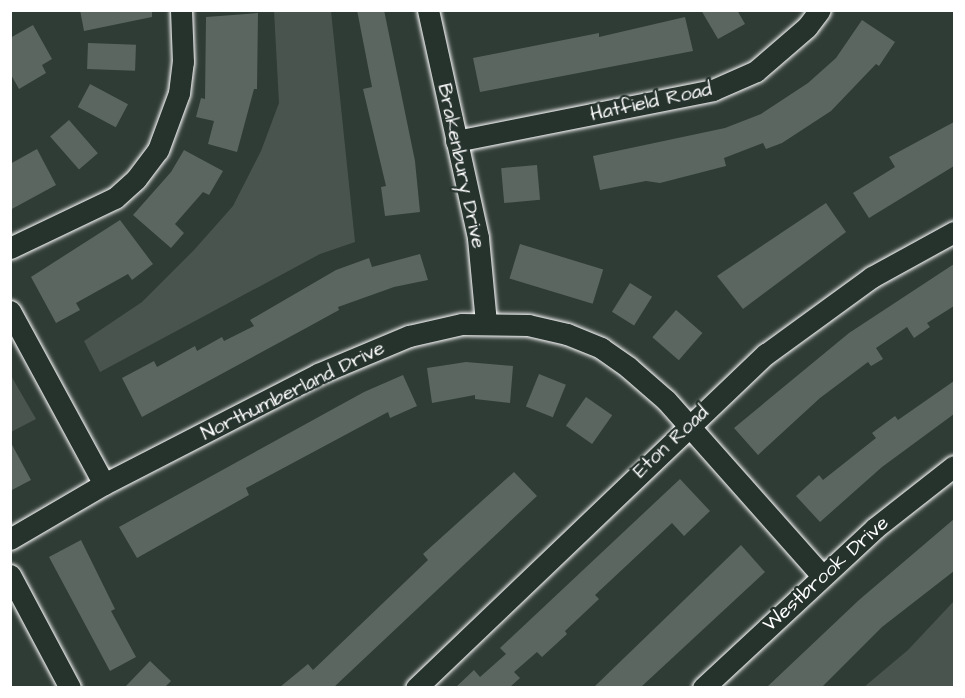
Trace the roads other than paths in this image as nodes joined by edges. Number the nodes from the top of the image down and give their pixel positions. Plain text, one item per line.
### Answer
1 (181, 10) edge
2 (428, 10) edge
3 (820, 10) edge
4 (456, 141) junction
5 (954, 232) edge
6 (10, 248) edge
7 (10, 311) edge
8 (486, 323) junction
9 (689, 425) junction
10 (954, 466) edge
11 (104, 484) junction
12 (10, 539) edge
13 (10, 575) edge
14 (822, 576) junction
15 (70, 687) edge
16 (416, 687) edge
17 (703, 687) edge

1 - 6 street
2 - 4 street, Brakenbury Drive
3 - 4 street, Hatfield Road
4 - 8 street, Brakenbury Drive
5 - 9 street, Eton Road
7 - 11 street
8 - 9 street, Northumberland Drive
8 - 11 street, Northumberland Drive
9 - 14 street, Northumberland Drive
9 - 16 street, Eton Road
10 - 14 street, Westbrook Drive
11 - 12 street, Northumberland Drive
13 - 15 street
14 - 17 street, Westbrook Drive

